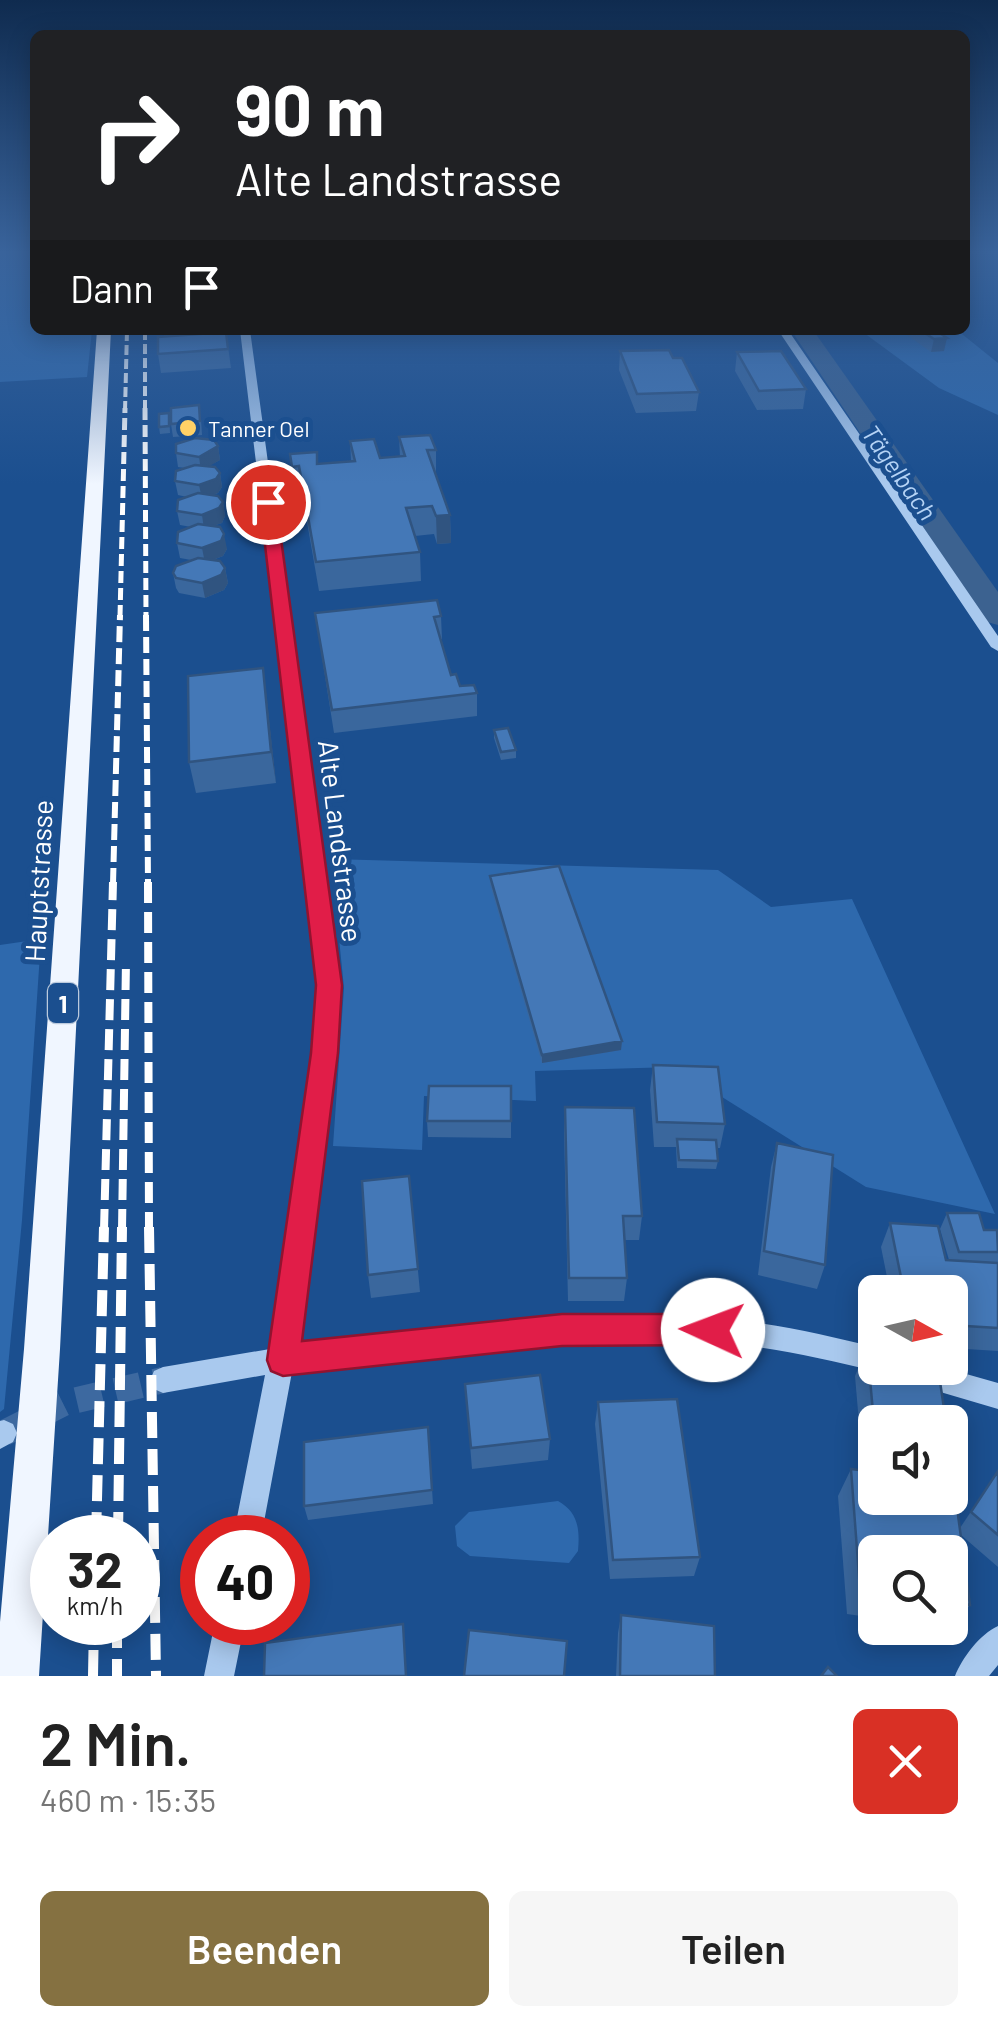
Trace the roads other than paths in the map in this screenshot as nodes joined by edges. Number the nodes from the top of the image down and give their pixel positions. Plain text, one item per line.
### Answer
1 (104, 335) edge
2 (246, 335) edge
3 (787, 335) edge
4 (998, 647) edge
5 (858, 1355) edge
6 (283, 1360) junction
7 (163, 1380) tunnel mouth
8 (961, 1385) edge
9 (998, 1396) edge
10 (253, 1515) edge
11 (998, 1640) edge
12 (226, 1645) edge
13 (16, 1676) edge
14 (220, 1676) edge
15 (970, 1676) edge

1 - 13 main road, Hauptstrasse / 1
2 - 6 street, Alte Landstrasse
3 - 4 street
5 - 6 street
6 - 7 street
6 - 10 street, Alte Landstrasse
8 - 9 street
11 - 15 street
12 - 14 street

